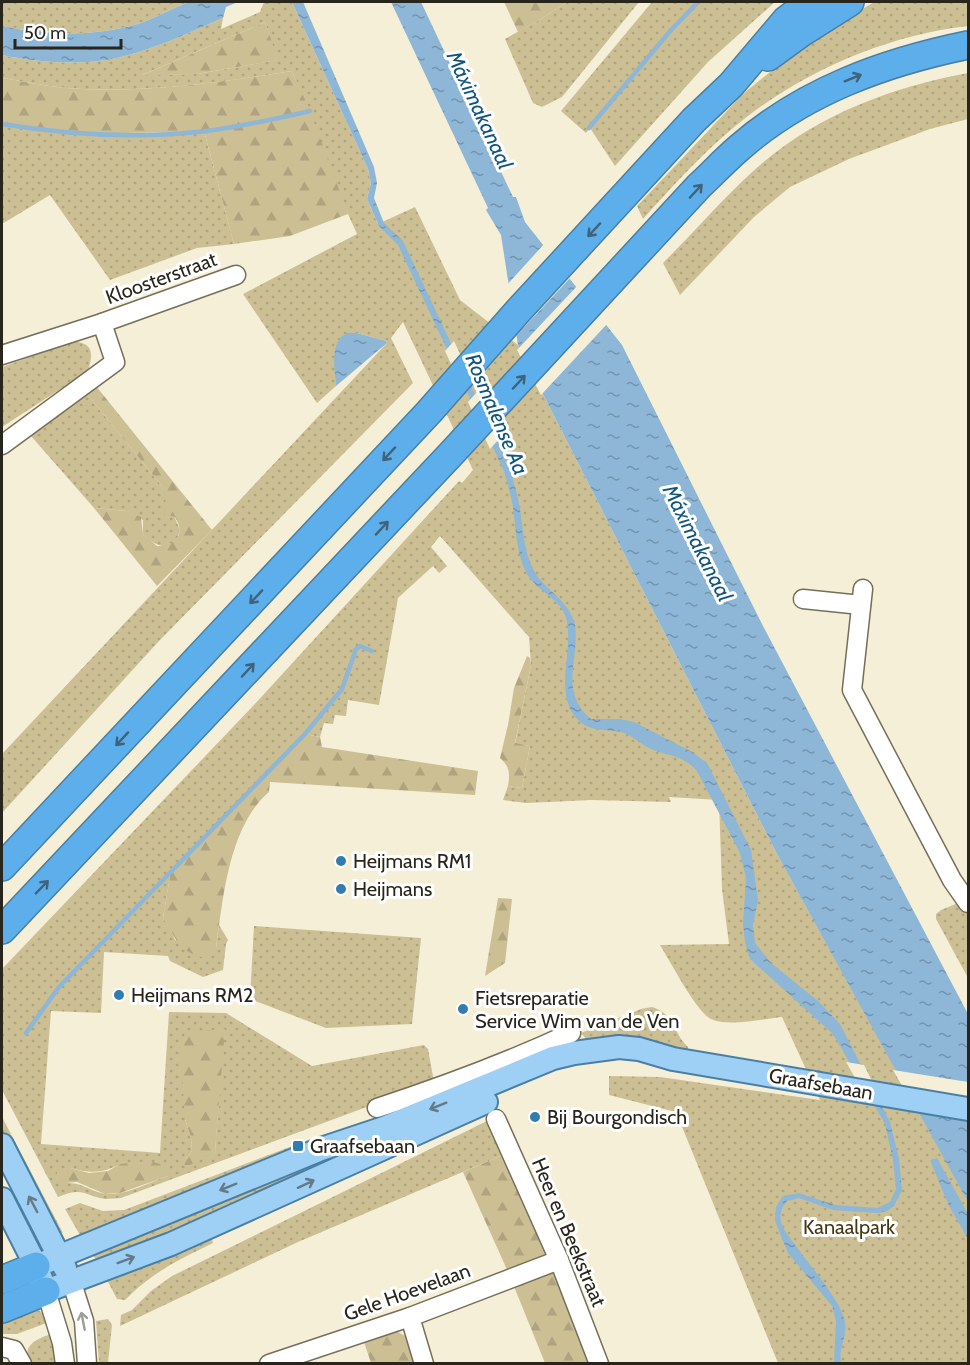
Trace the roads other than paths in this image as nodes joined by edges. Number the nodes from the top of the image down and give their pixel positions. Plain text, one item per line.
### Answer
1 (810, 2) edge
2 (850, 2) edge
3 (968, 45) edge
4 (731, 85) junction
5 (236, 275) dead end
6 (102, 323) junction
7 (2, 356) edge
8 (2, 445) edge
9 (803, 599) dead end
10 (2, 867) edge
11 (966, 896) edge
12 (2, 930) edge
13 (571, 1033) dead end
14 (673, 1059) junction
15 (377, 1108) dead end
16 (969, 1109) edge
17 (496, 1119) dead end
18 (2, 1145) edge
19 (2, 1200) edge
20 (559, 1260) junction
21 (47, 1271) junction
22 (2, 1280) edge
23 (71, 1280) junction
24 (2, 1309) edge
25 (410, 1317) junction
26 (65, 1364) edge
27 (87, 1364) edge
28 (269, 1364) edge
29 (424, 1364) edge
30 (599, 1364) edge

1 - 4 highway
2 - 4 highway
12 -> 3 highway
4 -> 10 highway
5 - 6 street, Kloosterstraat
6 - 7 street, Kloosterstraat
6 - 8 street, Kloosterstraat
9 - 11 street
13 - 15 street
14 - 16 main road, Graafsebaan
14 -> 21 main road, Graafsebaan
23 -> 14 main road, Graafsebaan
17 - 20 street, Heer en Beekstraat
21 -> 18 main road
19 - 21 main road
20 - 25 street, Gele Hoevelaan
20 - 30 street, Heer en Beekstraat
21 - 22 highway
21 - 23 main road, Graafsebaan
21 - 24 highway
21 - 26 street
27 -> 23 street
25 - 28 street, Gele Hoevelaan
25 - 29 street

